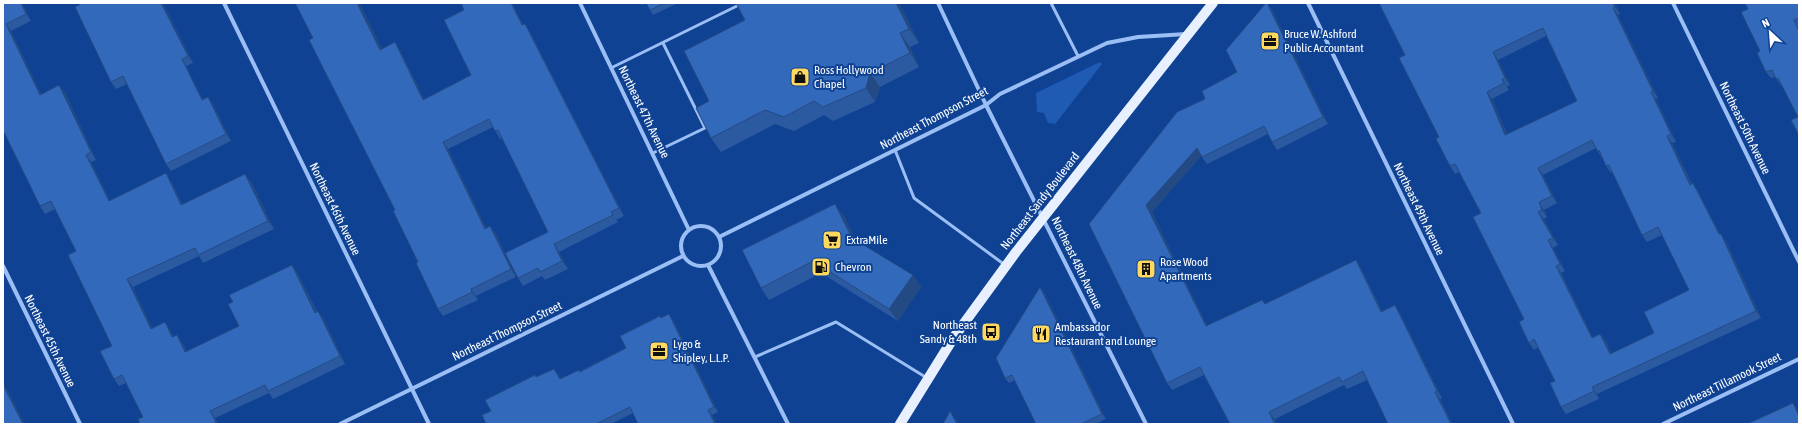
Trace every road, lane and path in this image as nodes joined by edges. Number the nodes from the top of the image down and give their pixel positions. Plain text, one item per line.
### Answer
1 (224, 3) edge
2 (580, 3) edge
3 (743, 3) edge
4 (938, 3) edge
5 (1051, 3) edge
6 (1213, 3) edge
7 (1308, 3) edge
8 (1673, 3) edge
9 (1188, 33) junction
10 (664, 43) junction
11 (1078, 56) junction
12 (611, 68) junction
13 (986, 105) junction
14 (895, 150) junction
15 (652, 153) junction
16 (1043, 217) junction
17 (689, 230) junction
18 (719, 237) junction
19 (683, 256) junction
20 (1799, 262) edge
21 (708, 265) junction
22 (3, 266) edge
23 (1006, 266) junction
24 (755, 357) junction
25 (1799, 359) edge
26 (928, 379) junction
27 (412, 389) junction
28 (80, 424) edge
29 (340, 424) edge
30 (429, 424) edge
31 (788, 424) edge
32 (900, 424) edge
33 (1146, 424) edge
34 (1513, 424) edge
35 (1664, 424) edge

1 - 27 street, Northeast 46th Avenue
2 - 12 street, Northeast 47th Avenue
3 - 10 lane
4 - 13 street, Northeast 48th Avenue
5 - 11 lane
6 - 9 main road, Northeast Sandy Boulevard
7 - 34 street, Northeast 49th Avenue
8 - 20 street, Northeast 50th Avenue
9 - 11 street, Northeast Thompson Street
9 - 16 main road, Northeast Sandy Boulevard
10 - 12 lane
10 - 15 lane
11 - 13 street, Northeast Thompson Street
12 - 15 street, Northeast 47th Avenue
13 - 14 street, Northeast Thompson Street
13 - 16 street, Northeast 48th Avenue
14 - 18 street, Northeast Thompson Street
14 - 23 lane
15 - 17 street, Northeast 47th Avenue
16 - 23 main road, Northeast Sandy Boulevard
16 - 33 street, Northeast 48th Avenue
17 - 18 street
17 - 19 street
18 - 21 street
19 - 21 street
19 - 27 street, Northeast Thompson Street
21 - 24 street
22 - 28 street, Northeast 45th Avenue
23 - 26 main road, Northeast Sandy Boulevard
24 - 26 lane
24 - 31 street
25 - 35 street, Northeast Tillamook Street
26 - 32 main road, Northeast Sandy Boulevard
27 - 29 street, Northeast Thompson Street
27 - 30 street, Northeast 46th Avenue

